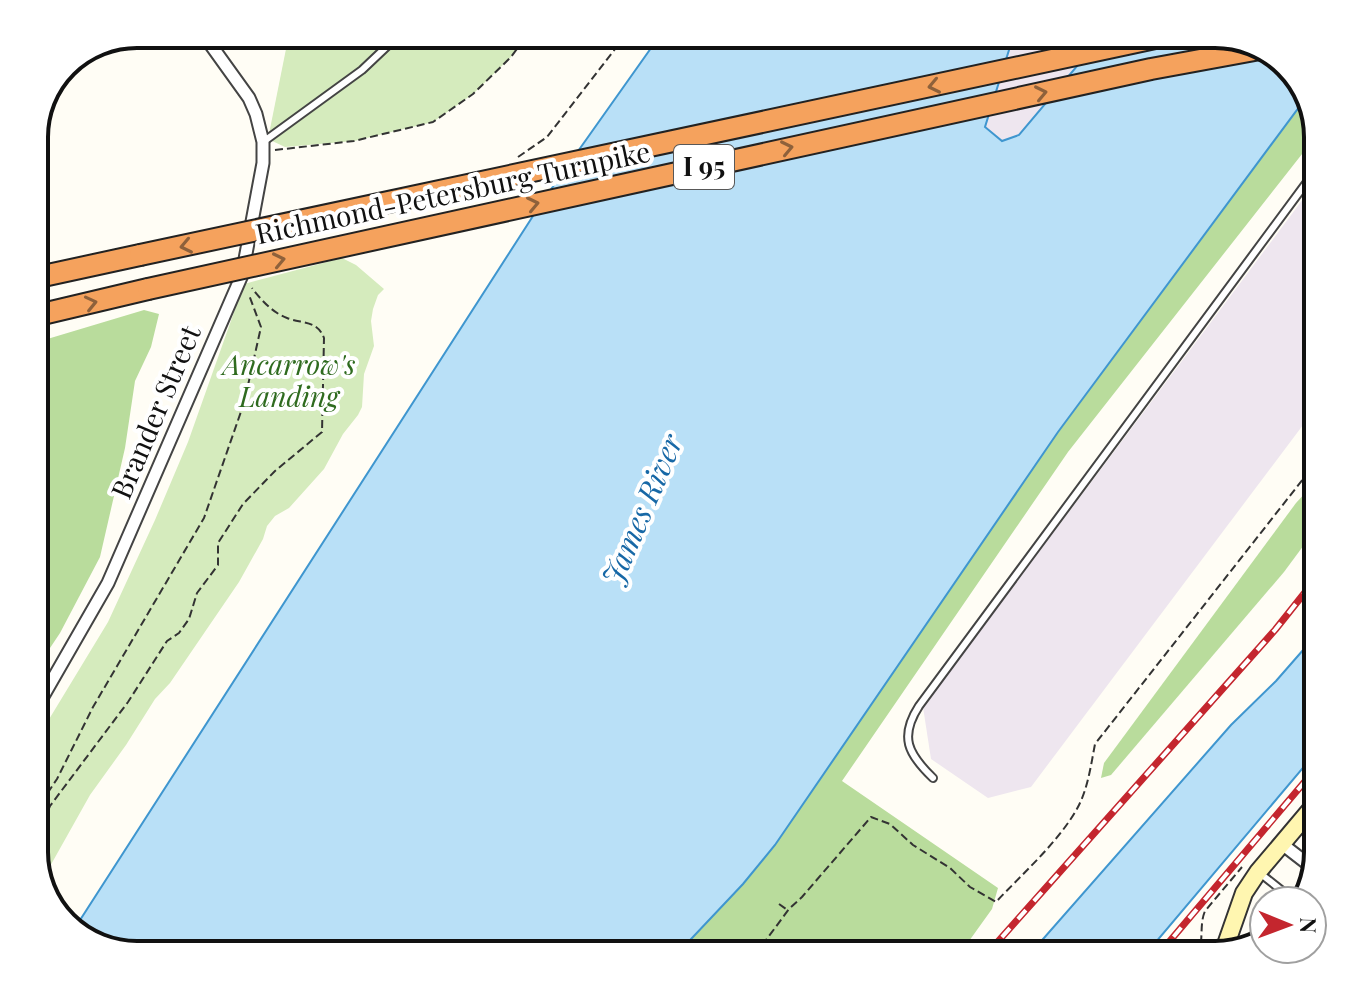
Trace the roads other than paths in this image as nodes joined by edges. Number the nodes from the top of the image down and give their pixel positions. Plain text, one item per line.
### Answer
1 (217, 48) edge
2 (385, 48) edge
3 (1108, 48) edge
4 (1241, 53) edge
5 (263, 147) junction
6 (1304, 186) edge
7 (48, 274) edge
8 (48, 313) edge
9 (48, 688) edge
10 (933, 778) dead end
11 (1304, 821) edge
12 (1282, 844) junction
13 (1303, 860) edge
14 (1258, 872) junction
15 (1275, 885) edge
16 (1227, 940) edge

1 - 5 street, Brander Street
2 - 5 lane
3 -> 7 highway, Richmond-Petersburg Turnpike / I 95, bridge
8 -> 4 highway, Richmond-Petersburg Turnpike / I 95, bridge
5 - 9 street, Brander Street
6 - 10 lane
11 - 12 main road
12 - 13 street
12 - 14 main road
14 - 15 lane
14 - 16 main road

